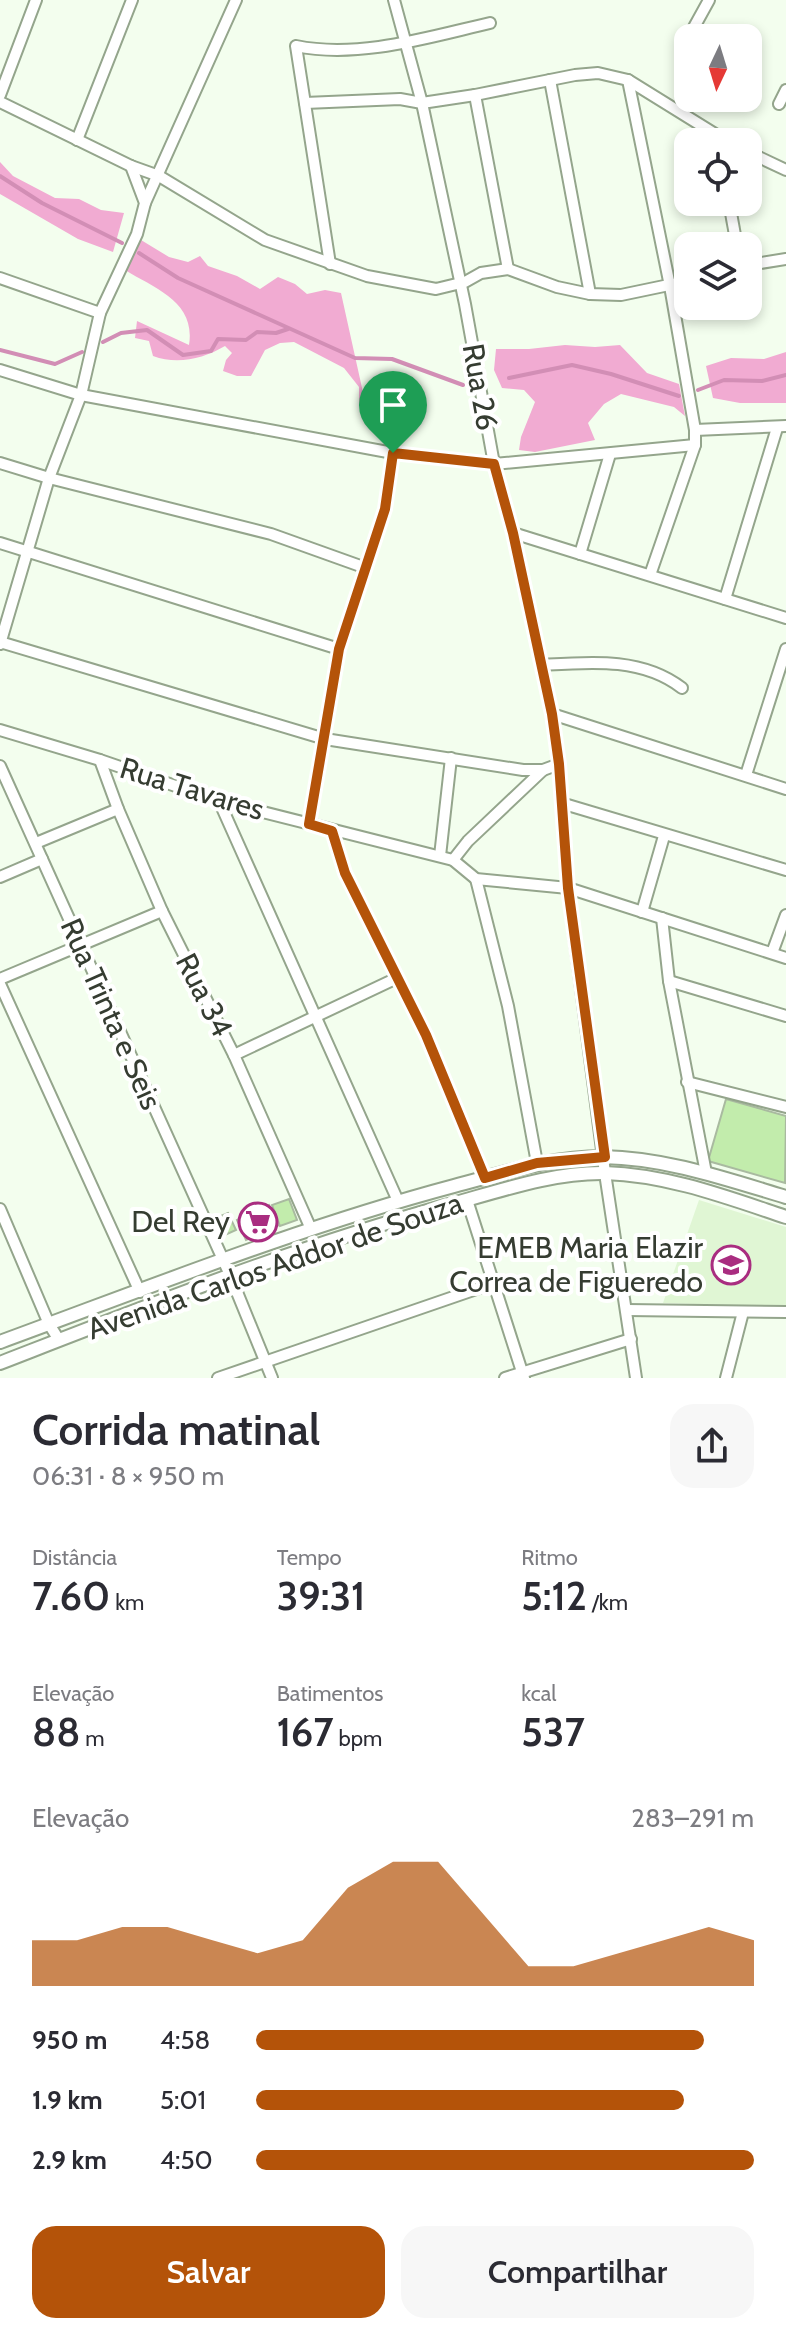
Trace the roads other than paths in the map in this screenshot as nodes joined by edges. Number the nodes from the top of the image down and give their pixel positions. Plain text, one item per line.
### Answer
1 (36, 0) edge
2 (132, 0) edge
3 (236, 0) edge
4 (394, 0) edge
5 (709, 0) edge
6 (490, 23) dead end
7 (696, 24) edge
8 (403, 41) junction
9 (550, 80) junction
10 (628, 80) junction
11 (786, 90) edge
12 (0, 95) edge
13 (475, 95) junction
14 (0, 102) edge
15 (305, 103) junction
16 (422, 103) junction
17 (779, 104) dead end
18 (700, 128) edge
19 (77, 140) junction
20 (762, 159) edge
21 (131, 166) junction
22 (786, 170) edge
23 (159, 176) junction
24 (145, 203) junction
25 (786, 259) edge
26 (762, 263) edge
27 (330, 264) junction
28 (508, 269) junction
29 (0, 278) edge
30 (461, 283) junction
31 (674, 285) edge
32 (670, 286) junction
33 (590, 294) junction
34 (99, 319) junction
35 (0, 370) edge
36 (81, 395) junction
37 (782, 427) edge
38 (695, 430) junction
39 (695, 445) junction
40 (393, 453) junction
41 (610, 454) junction
42 (0, 463) edge
43 (494, 464) junction
44 (49, 478) junction
45 (513, 533) junction
46 (0, 543) edge
47 (28, 552) junction
48 (580, 554) junction
49 (366, 568) junction
50 (650, 575) junction
51 (725, 599) junction
52 (786, 618) edge
53 (0, 643) edge
54 (339, 649) junction
55 (786, 649) edge
56 (542, 665) junction
57 (682, 688) dead end
58 (552, 714) junction
59 (0, 730) edge
60 (325, 739) junction
61 (451, 758) junction
62 (100, 760) junction
63 (559, 764) junction
64 (0, 766) edge
65 (543, 770) junction
66 (746, 775) junction
67 (786, 789) edge
68 (219, 801) junction
69 (561, 803) junction
70 (118, 809) junction
71 (309, 824) junction
72 (332, 831) junction
73 (664, 836) junction
74 (36, 843) junction
75 (440, 856) junction
76 (42, 859) junction
77 (453, 860) junction
78 (786, 870) edge
79 (0, 877) edge
80 (476, 879) junction
81 (568, 888) junction
82 (162, 911) junction
83 (642, 912) junction
84 (786, 915) edge
85 (662, 918) junction
86 (81, 946) junction
87 (772, 953) junction
88 (786, 958) edge
89 (397, 978) junction
90 (0, 981) edge
91 (669, 981) junction
92 (316, 1016) junction
93 (786, 1016) edge
94 (234, 1055) junction
95 (687, 1082) junction
96 (786, 1107) edge
97 (605, 1157) junction
98 (537, 1163) junction
99 (605, 1173) junction
100 (706, 1173) junction
101 (485, 1178) junction
102 (786, 1197) edge
103 (467, 1200) junction
104 (398, 1201) junction
105 (0, 1209) edge
106 (786, 1217) edge
107 (311, 1229) junction
108 (223, 1261) junction
109 (230, 1275) junction
110 (494, 1283) junction
111 (140, 1292) junction
112 (627, 1310) junction
113 (743, 1312) junction
114 (786, 1312) edge
115 (49, 1324) junction
116 (631, 1339) junction
117 (59, 1340) junction
118 (0, 1342) edge
119 (265, 1361) junction
120 (0, 1363) edge
121 (523, 1375) edge
122 (218, 1378) edge
123 (272, 1378) edge
124 (505, 1378) edge
125 (636, 1378) edge
126 (726, 1378) edge

1 - 12 street
2 - 19 street
3 - 23 street
4 - 8 street, Rua 26
5 - 7 street
6 - 8 street
8 - 15 street
8 - 16 street, Rua 26
9 - 10 street
9 - 13 street
9 - 33 street
10 - 18 street
10 - 32 street
11 - 17 street
13 - 16 street
13 - 28 street
14 - 19 street
15 - 16 street
15 - 27 street
16 - 30 street, Rua 26
19 - 21 street
20 - 22 street
21 - 23 street
21 - 24 street
23 - 24 street
23 - 27 street
24 - 34 street
25 - 26 street
27 - 30 street
28 - 30 street
28 - 33 street
29 - 34 street
30 - 43 street, Rua 26
31 - 32 street
32 - 33 street
32 - 38 street
34 - 36 street
35 - 36 street
36 - 40 street
36 - 44 street
37 - 38 street
37 - 51 street
38 - 39 street
39 - 41 street
39 - 50 street
40 - 43 street
40 - 49 street
41 - 43 street
41 - 48 street
42 - 44 street
43 - 45 street, Rua 26
44 - 47 street
44 - 49 street
45 - 48 street
45 - 56 street, Rua 26
46 - 47 street
47 - 53 street
47 - 54 street
48 - 50 street
49 - 54 street
50 - 51 street
51 - 52 street
53 - 60 street
54 - 60 street
55 - 66 street
56 - 57 street
56 - 58 street, Rua 26
58 - 63 street, Rua 26
58 - 66 street
59 - 62 street, Rua Tavares
60 - 61 street
60 - 71 street
61 - 65 street
61 - 75 street
62 - 68 street, Rua Tavares
62 - 70 street, Rua 34
63 - 65 street
63 - 69 street, Rua 26
64 - 74 street, Rua Trinta e Seis
65 - 77 street
66 - 67 street
68 - 71 street, Rua Tavares
68 - 92 street
69 - 73 street
69 - 81 street, Rua 26
70 - 74 street
70 - 82 street, Rua 34
71 - 72 street, Rua Tavares
72 - 75 street, Rua Tavares
72 - 89 street
73 - 78 street
73 - 83 street
74 - 76 street, Rua Trinta e Seis
75 - 77 street, Rua Tavares
76 - 79 street
76 - 86 street, Rua Trinta e Seis
77 - 80 street, Rua Tavares
80 - 81 street
80 - 98 street
81 - 83 street
81 - 97 street, Rua 26
82 - 86 street
82 - 94 street, Rua 34
83 - 85 street
84 - 87 street
85 - 87 street
85 - 91 street
86 - 90 street
86 - 108 street, Rua Trinta e Seis
87 - 88 street
89 - 92 street
89 - 101 street
90 - 111 street
91 - 93 street
91 - 95 street
92 - 94 street
92 - 104 street
94 - 107 street, Rua 34
95 - 96 street
95 - 100 street
97 - 98 street, Avenida Carlos Addor de Souza
97 - 99 street, Rua 26
97 - 100 street, Avenida Carlos Addor de Souza
98 - 101 street, Avenida Carlos Addor de Souza
99 - 103 street, Avenida Carlos Addor de Souza
99 - 106 street, Avenida Carlos Addor de Souza
99 - 112 street, Rua 26
100 - 102 street, Avenida Carlos Addor de Souza
101 - 104 street, Avenida Carlos Addor de Souza
103 - 109 street, Avenida Carlos Addor de Souza
103 - 110 street
104 - 107 street, Avenida Carlos Addor de Souza
105 - 115 street
107 - 108 street, Avenida Carlos Addor de Souza
108 - 109 street, Rua Trinta e Seis
108 - 111 street, Avenida Carlos Addor de Souza
109 - 117 street, Avenida Carlos Addor de Souza
109 - 119 street, Rua Trinta e Seis
110 - 119 street
110 - 121 street
111 - 115 street, Avenida Carlos Addor de Souza
112 - 113 street
112 - 116 street, Rua 26
113 - 114 street
113 - 126 street
115 - 117 street
115 - 118 street, Avenida Carlos Addor de Souza
116 - 121 street
116 - 125 street, Rua 26
117 - 120 street, Avenida Carlos Addor de Souza
119 - 122 street
119 - 123 street, Rua Trinta e Seis
121 - 124 street

